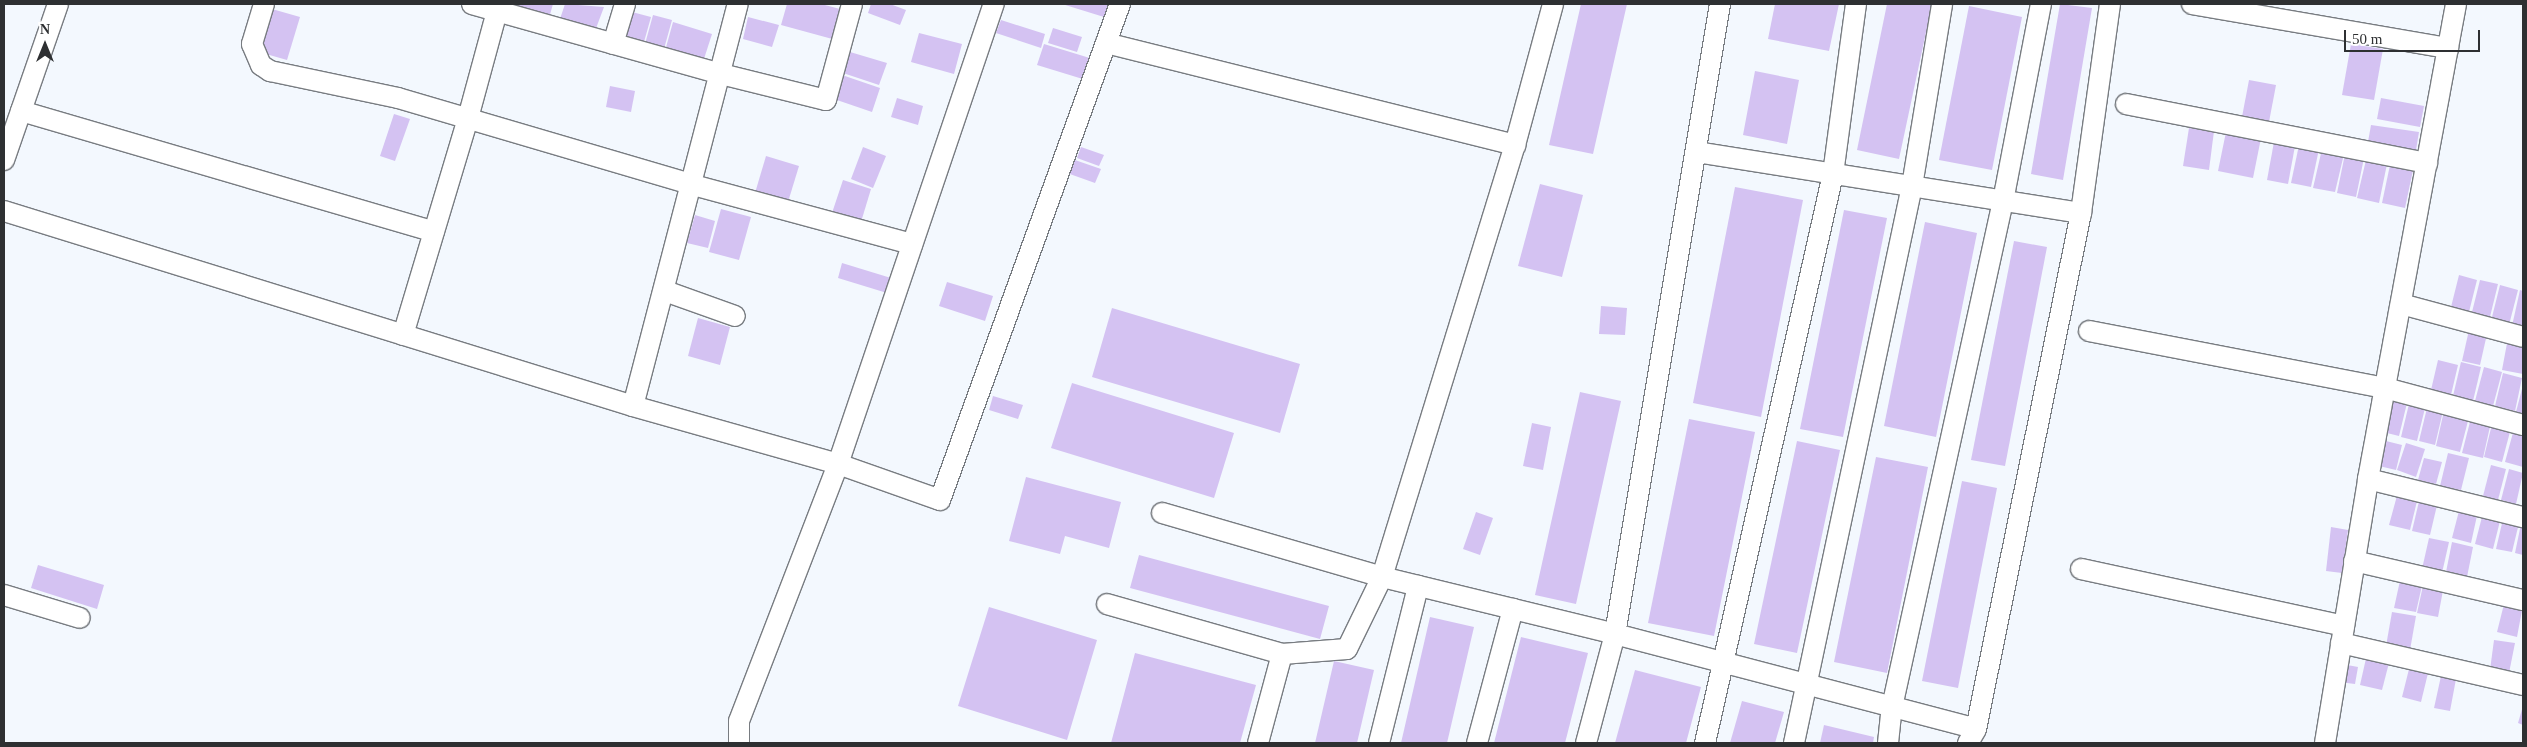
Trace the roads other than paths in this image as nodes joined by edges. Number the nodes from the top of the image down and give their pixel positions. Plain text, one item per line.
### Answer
1 (58, 4) edge
2 (264, 4) edge
3 (472, 4) edge
4 (625, 4) edge
5 (738, 4) edge
6 (852, 4) edge
7 (994, 4) edge
8 (1120, 4) edge
9 (1552, 4) edge
10 (1720, 4) edge
11 (1856, 4) edge
12 (1942, 4) edge
13 (2041, 4) edge
14 (2110, 4) edge
15 (2192, 4) edge
16 (2456, 4) edge
17 (498, 7) edge
18 (1106, 43) junction
19 (614, 44) junction
20 (2448, 48) junction
21 (721, 74) junction
22 (2126, 104) dead end
23 (21, 110) junction
24 (468, 118) junction
25 (1515, 146) junction
26 (1696, 152) junction
27 (4, 160) edge
28 (2427, 163) junction
29 (1834, 174) junction
30 (693, 185) junction
31 (1912, 186) junction
32 (2003, 200) junction
33 (4, 211) edge
34 (2080, 212) junction
35 (434, 232) junction
36 (912, 244) junction
37 (665, 291) junction
38 (2401, 304) junction
39 (735, 316) dead end
40 (2089, 330) dead end
41 (403, 335) junction
42 (2523, 337) edge
43 (2385, 388) junction
44 (633, 406) junction
45 (2523, 425) edge
46 (838, 464) junction
47 (2368, 479) junction
48 (1162, 513) dead end
49 (2523, 517) edge
50 (2354, 561) junction
51 (2080, 569) dead end
52 (1382, 577) junction
53 (1418, 586) junction
54 (4, 595) edge
55 (2523, 600) edge
56 (1107, 604) dead end
57 (1513, 609) junction
58 (80, 618) dead end
59 (1615, 634) junction
60 (2343, 634) junction
61 (1282, 654) junction
62 (1725, 663) junction
63 (1809, 685) junction
64 (2523, 685) edge
65 (1892, 707) junction
66 (1972, 736) edge
67 (739, 743) edge
68 (1258, 743) edge
69 (1379, 743) edge
70 (1477, 743) edge
71 (1586, 743) edge
72 (1705, 743) edge
73 (1794, 743) edge
74 (1888, 743) edge
75 (2325, 743) edge

1 - 23 street
2 - 24 street
3 - 17 street
4 - 19 street
5 - 21 street
6 - 21 street
7 - 36 street
8 - 18 street
9 - 25 street
10 - 26 street
11 - 29 street
12 - 31 street
13 - 32 street
14 - 34 street
15 - 20 street
16 - 20 street
17 - 19 street
17 - 24 street
18 - 25 street
18 - 46 street
19 - 21 street
20 - 28 street
21 - 30 street
22 - 28 street
23 - 27 street
23 - 35 street
24 - 30 street
24 - 35 street
25 - 52 street
26 - 29 street
26 - 59 street
28 - 38 street
29 - 31 street
29 - 62 street
30 - 36 street
30 - 37 street
31 - 32 street
31 - 63 street
32 - 34 street
32 - 65 street
33 - 41 street
34 - 66 street
35 - 41 street
36 - 46 street
37 - 39 street
37 - 44 street
38 - 42 street
38 - 43 street
40 - 43 street
41 - 44 street
43 - 45 street
43 - 47 street
44 - 46 street
46 - 67 street
47 - 49 street
47 - 50 street
48 - 52 street
50 - 55 street
50 - 60 street
51 - 60 street
52 - 53 street
52 - 61 street
53 - 57 street
53 - 69 street
54 - 58 street
56 - 61 street
57 - 59 street
57 - 70 street
59 - 62 street
59 - 71 street
60 - 64 street
60 - 75 street
61 - 68 street
62 - 63 street
62 - 72 street
63 - 65 street
63 - 73 street
65 - 66 street
65 - 74 street

